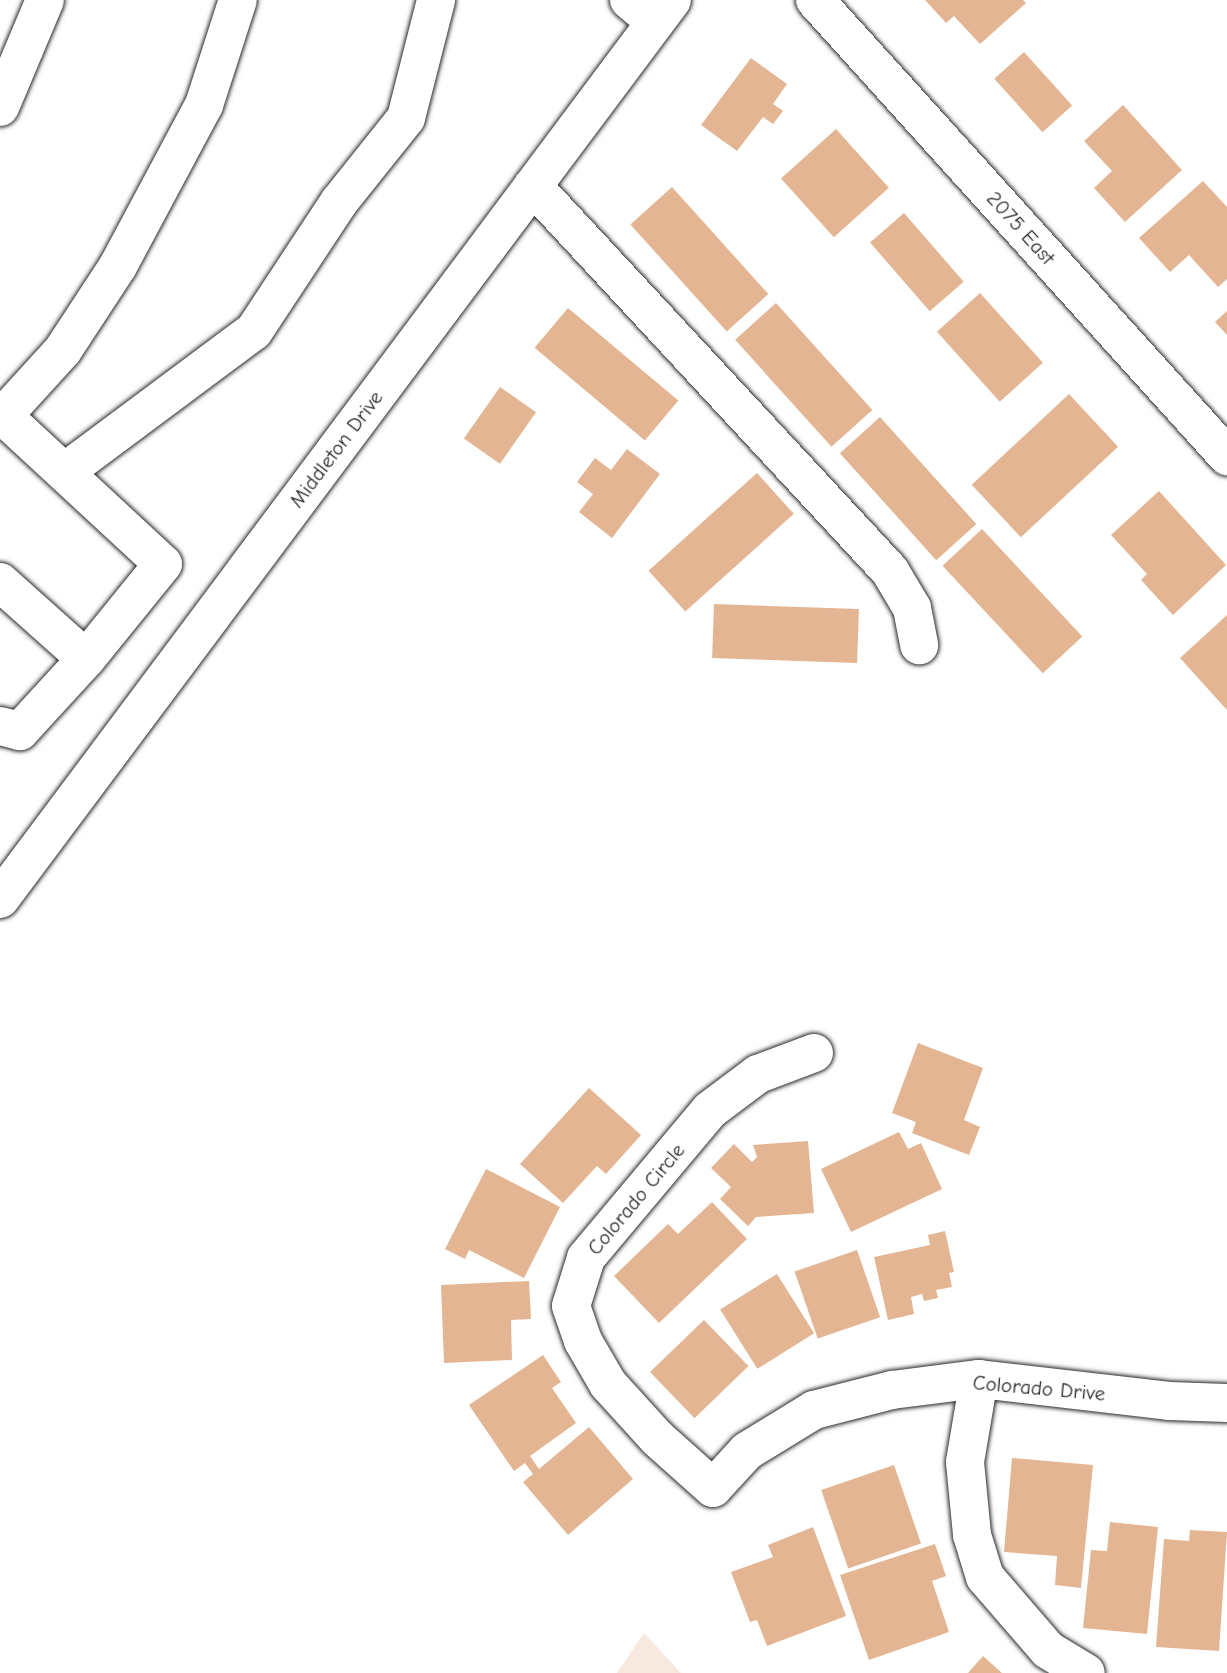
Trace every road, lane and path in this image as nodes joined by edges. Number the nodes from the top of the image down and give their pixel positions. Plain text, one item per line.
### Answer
1 (45, 0) edge
2 (238, 0) edge
3 (436, 0) edge
4 (815, 0) edge
5 (652, 7) edge
6 (0, 107) edge
7 (533, 186) junction
8 (2, 414) edge
9 (1227, 456) edge
10 (66, 471) junction
11 (0, 582) edge
12 (919, 645) dead end
13 (86, 659) junction
14 (0, 726) edge
15 (0, 899) edge
16 (814, 1052) dead end
17 (979, 1379) junction
18 (1227, 1403) edge
19 (713, 1488) joint
20 (1086, 1673) edge

1 - 6 street
2 - 8 street
3 - 10 street
4 - 9 street, 2075 East
5 - 7 street, Middleton Drive
7 - 12 street
7 - 15 street, Middleton Drive
8 - 10 street
10 - 13 street
11 - 13 street
13 - 14 street
16 - 19 street, Colorado Circle
17 - 18 street, Colorado Drive
17 - 19 street, Colorado Drive
17 - 20 street

